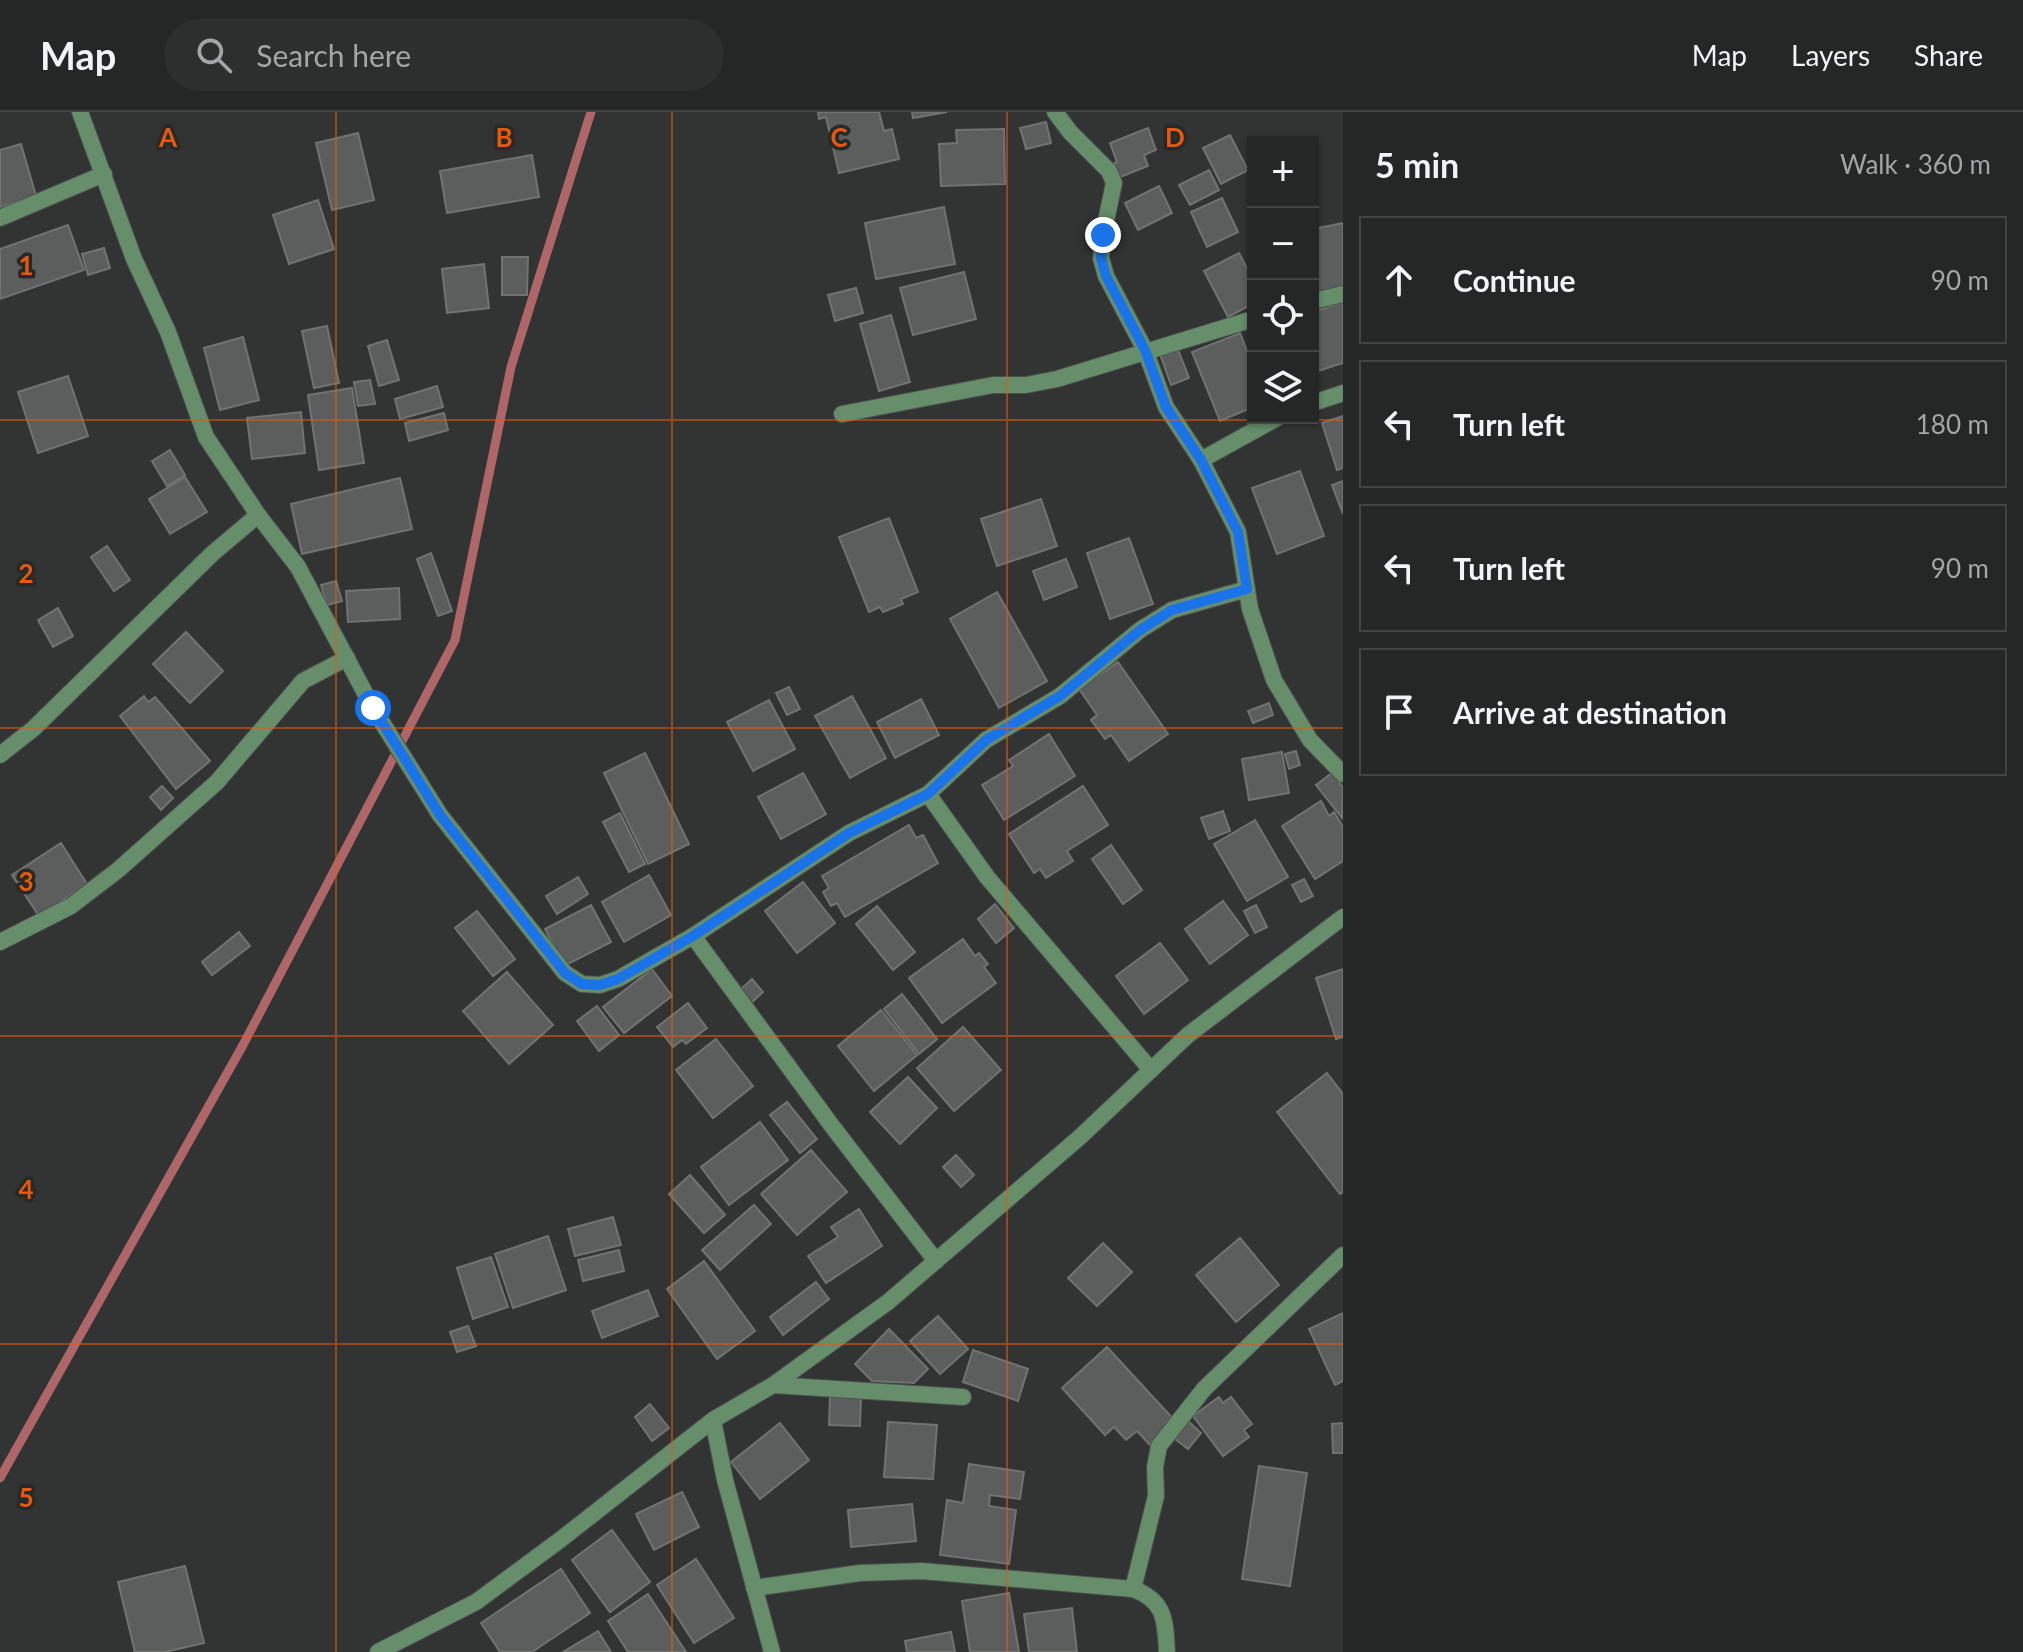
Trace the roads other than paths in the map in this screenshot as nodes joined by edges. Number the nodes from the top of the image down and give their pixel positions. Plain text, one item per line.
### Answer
1 (80, 112) edge
2 (1055, 112) edge
3 (104, 174) junction
4 (0, 218) edge
5 (1343, 294) edge
6 (1319, 300) edge
7 (1247, 321) edge
8 (1145, 350) junction
9 (1343, 393) edge
10 (1319, 401) edge
11 (842, 414) dead end
12 (1266, 424) edge
13 (1201, 460) junction
14 (258, 515) junction
15 (1247, 589) junction
16 (347, 658) junction
17 (0, 755) edge
18 (1343, 774) edge
19 (928, 794) junction
20 (1343, 917) edge
21 (693, 936) junction
22 (0, 942) edge
23 (1151, 1070) junction
24 (1343, 1255) edge
25 (936, 1261) junction
26 (773, 1385) junction
27 (963, 1397) dead end
28 (713, 1420) junction
29 (754, 1588) junction
30 (1133, 1589) junction
31 (770, 1651) edge
32 (378, 1652) edge
33 (1167, 1652) edge

1 - 3 street
2 - 8 street
3 - 4 street
3 - 14 street
5 - 6 street
7 - 8 street
8 - 11 street
8 - 13 street
9 - 10 street
12 - 13 street
13 - 15 street
14 - 16 street
14 - 17 street
15 - 18 street
15 - 19 street
16 - 21 street
16 - 22 street
19 - 21 street
19 - 23 street
20 - 23 street
21 - 25 street
23 - 25 street
24 - 30 street
25 - 26 street
26 - 27 street
26 - 28 street
28 - 29 street
28 - 32 street
29 - 30 street
29 - 31 street
30 - 33 street

